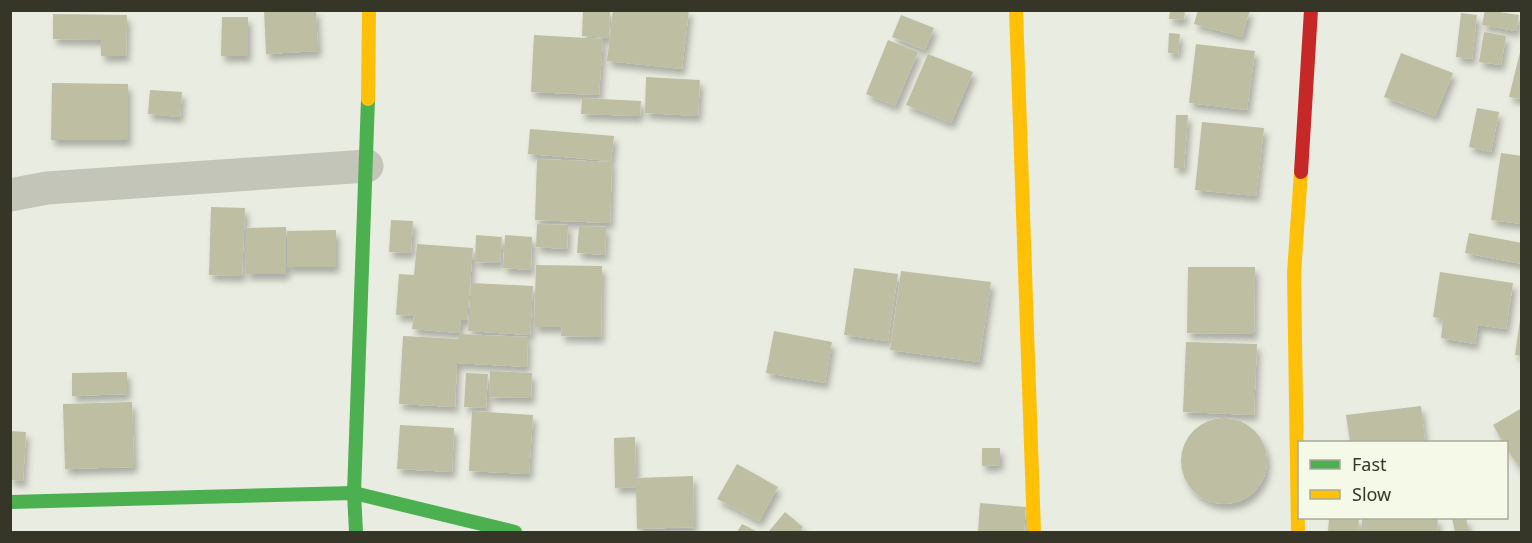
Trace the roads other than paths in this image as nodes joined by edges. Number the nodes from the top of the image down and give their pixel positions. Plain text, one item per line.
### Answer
1 (369, 10) edge
2 (1016, 10) edge
3 (1311, 10) edge
4 (367, 166) junction
5 (10, 195) edge
6 (354, 493) junction
7 (10, 502) edge
8 (356, 532) edge
9 (515, 532) edge
10 (1034, 532) edge
11 (1298, 532) edge

1 - 4 street
2 - 10 street
3 - 11 street
4 - 5 street
4 - 6 street
6 - 7 street
6 - 8 street
6 - 9 street

